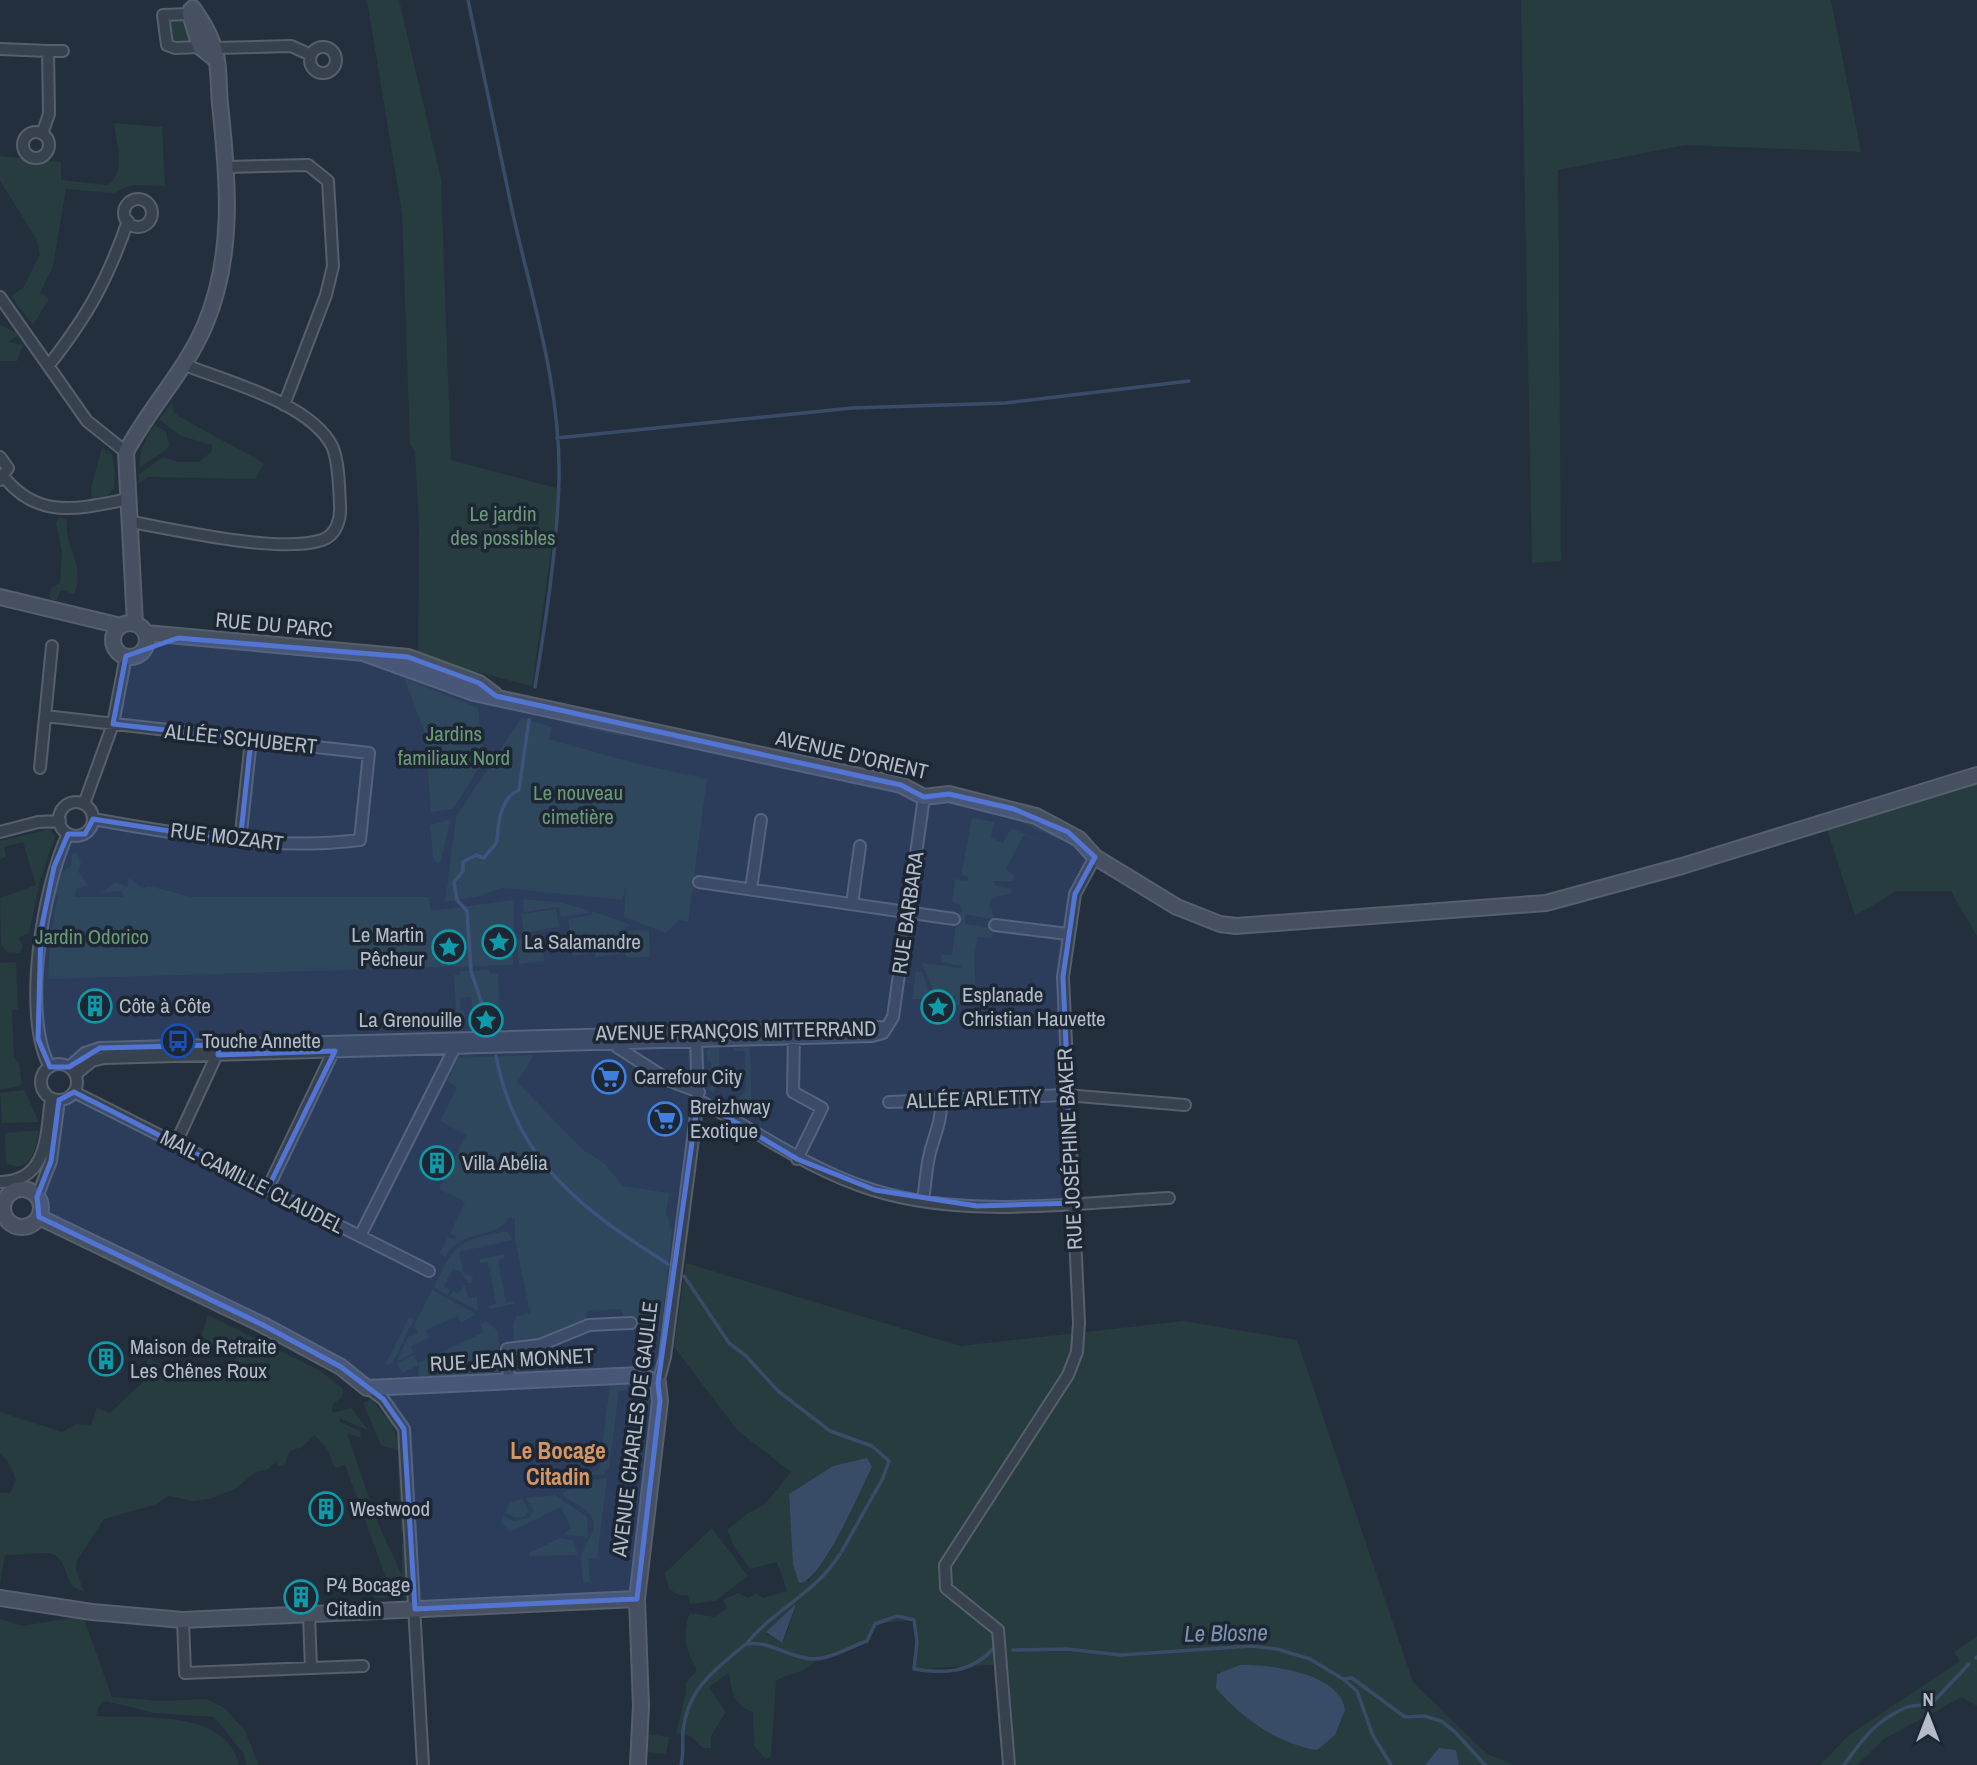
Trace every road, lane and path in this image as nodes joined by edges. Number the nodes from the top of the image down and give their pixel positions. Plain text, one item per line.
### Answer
1 (191, 7) edge
2 (0, 49) edge
3 (48, 51) junction
4 (63, 51) dead end
5 (210, 52) junction
6 (311, 55) dead end
7 (42, 134) dead end
8 (227, 167) junction
9 (128, 221) dead end
10 (0, 297) edge
11 (49, 365) junction
12 (185, 365) junction
13 (284, 405) junction
14 (126, 452) junction
15 (0, 457) edge
16 (2, 478) edge
17 (129, 499) junction
18 (131, 523) junction
19 (0, 597) edge
20 (90, 619) junction
21 (134, 628) junction
22 (178, 638) junction
23 (114, 641) junction
24 (52, 646) dead end
25 (144, 650) junction
26 (126, 656) junction
27 (496, 696) joint
28 (45, 716) junction
29 (113, 724) junction
30 (251, 740) junction
31 (40, 768) dead end
32 (1977, 775) edge
33 (924, 797) junction
34 (84, 804) junction
35 (93, 819) junction
36 (761, 820) dead end
37 (60, 821) junction
38 (0, 832) edge
39 (68, 834) junction
40 (360, 841) joint
41 (240, 842) junction
42 (860, 846) dead end
43 (1095, 857) junction
44 (699, 882) dead end
45 (751, 889) junction
46 (852, 904) junction
47 (909, 912) junction
48 (954, 919) dead end
49 (995, 925) dead end
50 (1068, 934) junction
51 (887, 1027) joint
52 (794, 1033) junction
53 (694, 1036) junction
54 (610, 1038) junction
55 (452, 1043) junction
56 (335, 1046) junction
57 (218, 1050) junction
58 (50, 1067) junction
59 (72, 1071) junction
60 (74, 1092) junction
61 (1066, 1095) junction
62 (699, 1096) junction
63 (55, 1099) junction
64 (941, 1100) junction
65 (889, 1102) dead end
66 (1185, 1105) dead end
67 (176, 1143) junction
68 (797, 1159) junction
69 (0, 1182) edge
70 (267, 1189) junction
71 (37, 1197) junction
72 (1169, 1198) dead end
73 (923, 1199) junction
74 (2, 1200) edge
75 (1073, 1203) junction
76 (39, 1217) junction
77 (360, 1236) junction
78 (429, 1271) dead end
79 (631, 1323) dead end
80 (509, 1382) junction
81 (657, 1383) junction
82 (367, 1388) junction
83 (0, 1598) edge
84 (637, 1599) junction
85 (415, 1609) junction
86 (309, 1615) junction
87 (183, 1620) junction
88 (363, 1666) dead end
89 (311, 1668) junction
90 (423, 1765) edge
91 (638, 1765) edge
92 (1009, 1765) edge

1 - 5 street
1 - 5 street
2 - 3 street
3 - 4 street
3 - 7 street
5 - 6 street
5 - 8 street
8 - 12 street
8 - 13 street
9 - 11 street
10 - 11 street
11 - 14 street
12 - 13 street
12 - 14 street
13 - 18 street
14 - 17 street
15 - 16 street
16 - 17 street
17 - 18 street
18 - 21 street
19 - 20 street, RUE DU PARC
20 - 21 street, RUE DU PARC
20 - 23 street, RUE DU PARC
21 - 22 street, RUE DU PARC
21 - 23 street
21 - 25 street
22 - 25 street, RUE DU PARC
22 - 27 street, RUE DU PARC
23 - 26 street
24 - 28 street
25 - 26 street
26 - 29 street
27 - 33 street, AVENUE D'ORIENT
28 - 29 street, ALLÉE SCHUBERT
28 - 31 street
29 - 30 street, ALLÉE SCHUBERT
29 - 34 street
30 - 40 street, ALLÉE SCHUBERT
30 - 41 street
32 - 43 street, AVENUE D'ORIENT
33 - 43 street, AVENUE D'ORIENT
33 - 47 street, RUE BARBARA
34 - 35 street
34 - 37 street
35 - 39 street
35 - 41 street, RUE MOZART
36 - 45 street
37 - 38 street
37 - 39 street
39 - 58 street
40 - 41 street, RUE MOZART
42 - 46 street
43 - 50 street, RUE JOSÉPHINE BAKER
44 - 45 street
45 - 46 street
46 - 47 street
47 - 48 street
47 - 51 street, RUE BARBARA
49 - 50 street
50 - 61 street, RUE JOSÉPHINE BAKER
51 - 52 street, AVENUE FRANÇOIS MITTERRAND
52 - 53 street, AVENUE FRANÇOIS MITTERRAND
52 - 68 street
53 - 54 street, AVENUE FRANÇOIS MITTERRAND
53 - 62 street, AVENUE CHARLES DE GAULLE
54 - 55 street, AVENUE FRANÇOIS MITTERRAND
54 - 62 street
55 - 56 street, AVENUE FRANÇOIS MITTERRAND
55 - 77 street
56 - 57 street, AVENUE FRANÇOIS MITTERRAND
56 - 70 street
57 - 59 street, AVENUE FRANÇOIS MITTERRAND
57 - 67 street
58 - 59 street
58 - 63 street
59 - 60 street
60 - 63 street
60 - 67 street, MAIL CAMILLE CLAUDEL
61 - 64 street, ALLÉE ARLETTY
61 - 66 street, ALLÉE ARLETTY
61 - 75 street, RUE JOSÉPHINE BAKER
62 - 68 street
62 - 81 street, AVENUE CHARLES DE GAULLE
63 - 69 street
63 - 71 street
64 - 65 street, ALLÉE ARLETTY
64 - 73 street
67 - 70 street, MAIL CAMILLE CLAUDEL
68 - 73 street
70 - 77 street, MAIL CAMILLE CLAUDEL
71 - 74 street
71 - 76 street
72 - 75 street
73 - 75 street
74 - 76 street
75 - 92 street, RUE JOSÉPHINE BAKER
76 - 82 street
77 - 78 street, MAIL CAMILLE CLAUDEL
79 - 80 street
80 - 81 street, RUE JEAN MONNET
80 - 82 street, RUE JEAN MONNET
81 - 84 street, AVENUE CHARLES DE GAULLE
82 - 85 street
83 - 87 street
84 - 85 street
84 - 91 street, AVENUE CHARLES DE GAULLE
85 - 86 street
85 - 90 street
86 - 87 street
86 - 89 street
87 - 89 street
88 - 89 street

